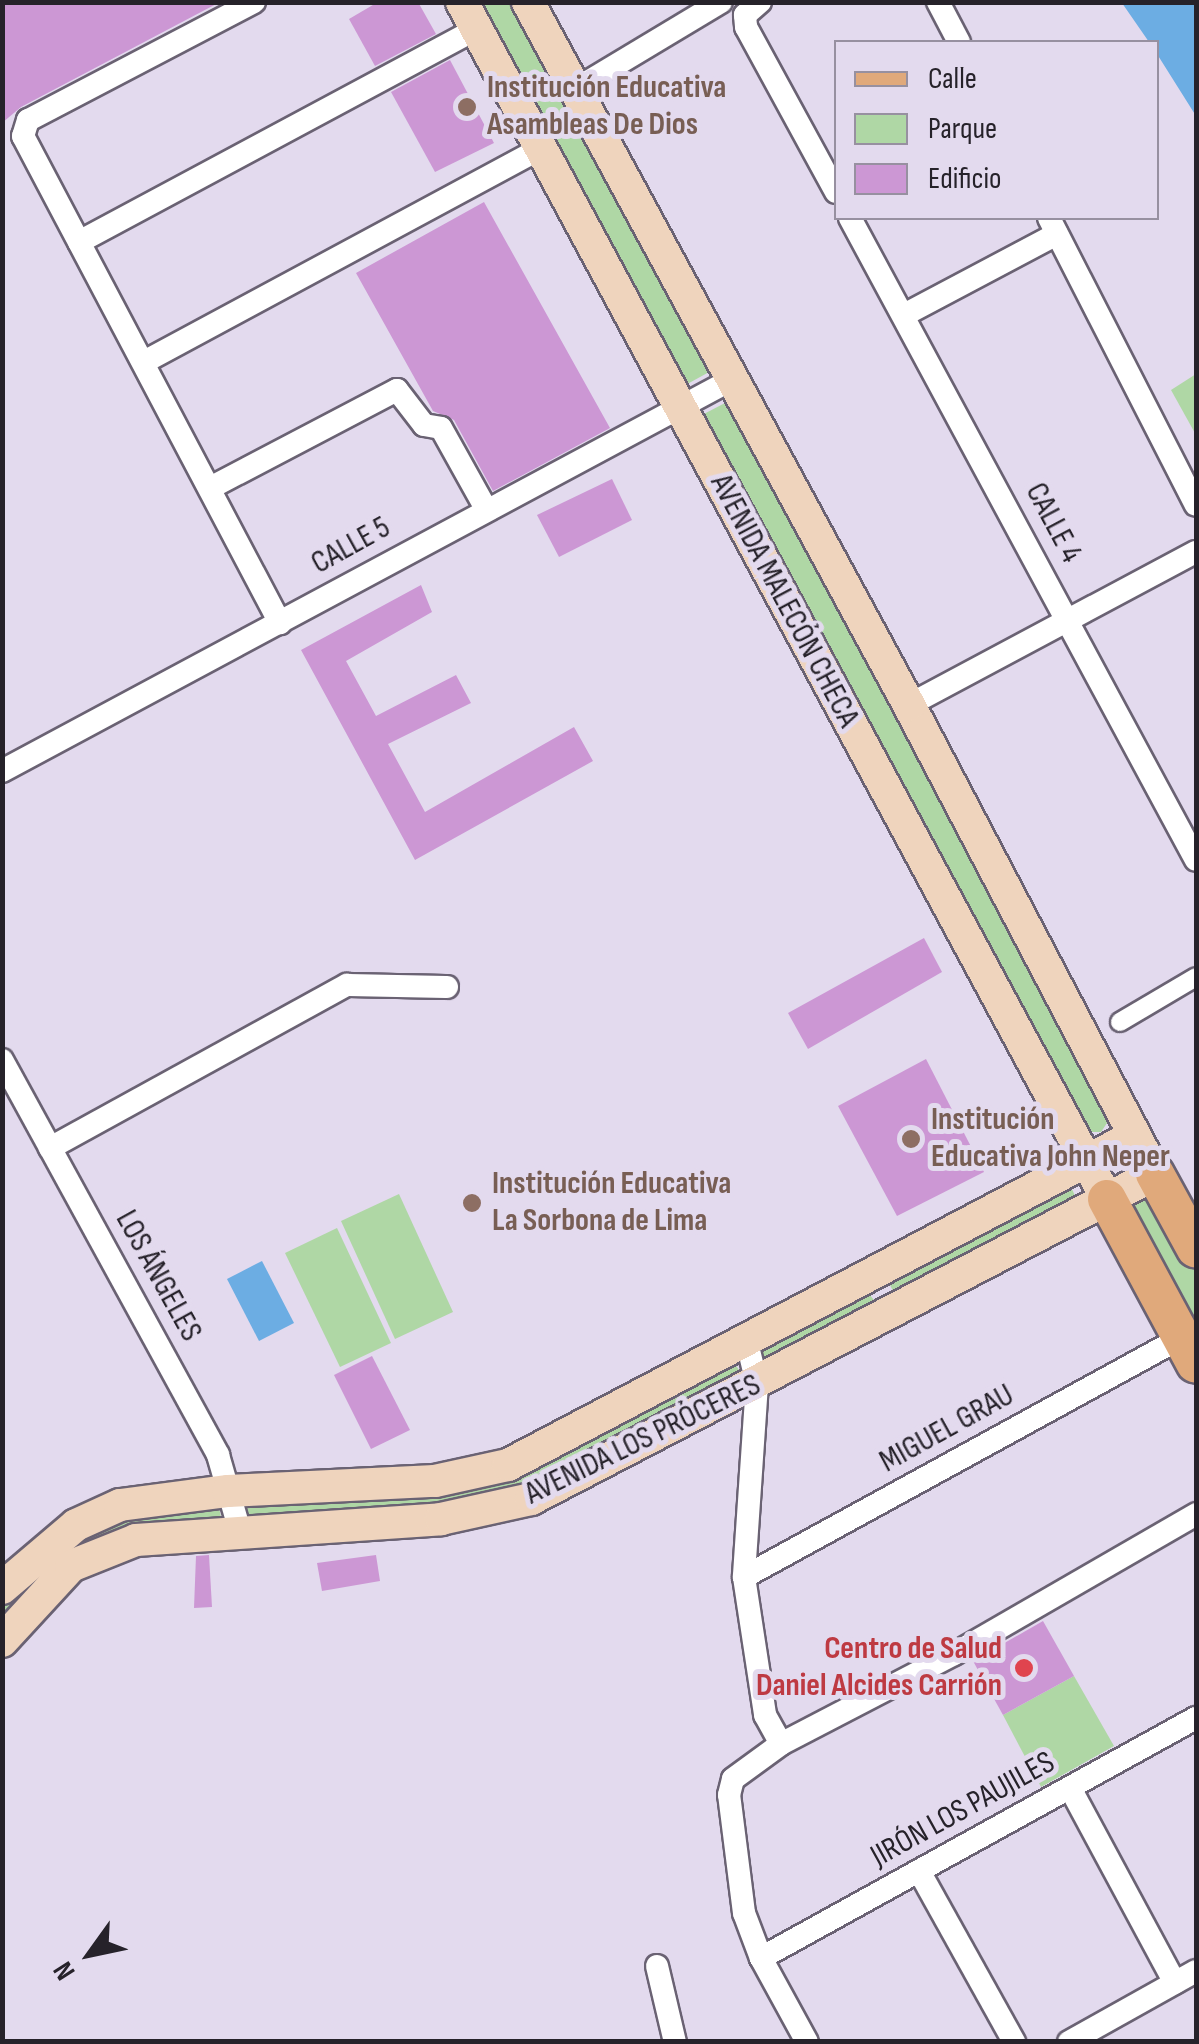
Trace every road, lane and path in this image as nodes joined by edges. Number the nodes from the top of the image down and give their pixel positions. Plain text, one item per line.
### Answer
1 (254, 2) edge
2 (528, 2) edge
3 (722, 2) edge
4 (938, 2) edge
5 (751, 15) edge
6 (469, 16) edge
7 (958, 40) edge
8 (576, 90) junction
9 (540, 149) junction
10 (834, 188) edge
11 (851, 220) edge
12 (1053, 226) edge
13 (79, 242) junction
14 (904, 315) junction
15 (144, 362) junction
16 (731, 380) junction
17 (679, 408) junction
18 (210, 488) junction
19 (1196, 505) edge
20 (486, 508) junction
21 (1196, 552) edge
22 (1069, 622) junction
23 (280, 623) junction
24 (909, 705) junction
25 (2, 771) edge
26 (1196, 860) edge
27 (1196, 977) edge
28 (448, 987) dead end
29 (1120, 1022) dead end
30 (5, 1070) edge
31 (1134, 1136) junction
32 (50, 1148) junction
33 (1088, 1163) junction
34 (1155, 1174) junction
35 (1108, 1199) junction
36 (1196, 1249) edge
37 (874, 1275) junction
38 (893, 1312) junction
39 (748, 1342) junction
40 (1189, 1351) edge
41 (756, 1384) junction
42 (228, 1491) junction
43 (1196, 1514) edge
44 (240, 1531) junction
45 (744, 1577) junction
46 (2, 1588) edge
47 (2, 1641) edge
48 (1196, 1718) edge
49 (781, 1744) junction
50 (1070, 1788) junction
51 (919, 1871) junction
52 (761, 1958) junction
53 (656, 1966) dead end
54 (1196, 1971) edge
55 (1175, 1983) junction
56 (675, 2042) edge
57 (807, 2042) edge
58 (1014, 2042) edge
59 (1069, 2042) edge

1 - 13 street
2 - 8 main road, AVENIDA MALECÓN CHECA
3 - 5 street
3 - 8 street
4 - 7 street
5 - 10 street
6 - 9 main road, AVENIDA MALECÓN CHECA
6 - 13 street
8 - 16 main road, AVENIDA MALECÓN CHECA
9 - 15 street
9 - 17 main road, AVENIDA MALECÓN CHECA
11 - 14 street, CALLE 4
12 - 14 street
12 - 19 street
13 - 15 street
14 - 22 street, CALLE 4
15 - 18 street
16 - 17 street, CALLE 5
16 - 24 main road, AVENIDA MALECÓN CHECA
17 - 20 street, CALLE 5
17 - 33 main road, AVENIDA MALECÓN CHECA
18 - 20 street
18 - 23 street
20 - 23 street, CALLE 5
21 - 22 street
22 - 24 street
22 - 26 street, CALLE 4
23 - 25 street, CALLE 5
24 - 31 main road, AVENIDA MALECÓN CHECA
27 - 29 street
28 - 32 street
30 - 32 street, LOS ÁNGELES
31 - 33 main road, AVENIDA LOS PRÓCERES
31 - 34 main road, AVENIDA MALECÓN CHECA
32 - 42 street, LOS ÁNGELES
33 - 35 main road, AVENIDA MALECÓN CHECA
33 - 37 main road, AVENIDA LOS PRÓCERES
34 - 35 main road, AVENIDA LOS PRÓCERES
34 - 36 main road
35 - 38 main road, AVENIDA LOS PRÓCERES
35 - 40 main road
37 - 38 main road
37 - 39 main road, AVENIDA LOS PRÓCERES
38 - 41 main road, AVENIDA LOS PRÓCERES
39 - 41 street
39 - 42 main road, AVENIDA LOS PRÓCERES
40 - 45 street, MIGUEL GRAU
41 - 44 main road, AVENIDA LOS PRÓCERES
41 - 45 street
42 - 44 street, LOS ÁNGELES
42 - 46 main road, AVENIDA LOS PRÓCERES
43 - 49 street
44 - 47 main road, AVENIDA LOS PRÓCERES
45 - 49 street
48 - 50 street, JIRÓN LOS PAUJILES
49 - 52 street
50 - 51 street, JIRÓN LOS PAUJILES
50 - 55 street
51 - 52 street, JIRÓN LOS PAUJILES
51 - 58 street
52 - 57 street
53 - 56 street
54 - 55 street
55 - 59 street

